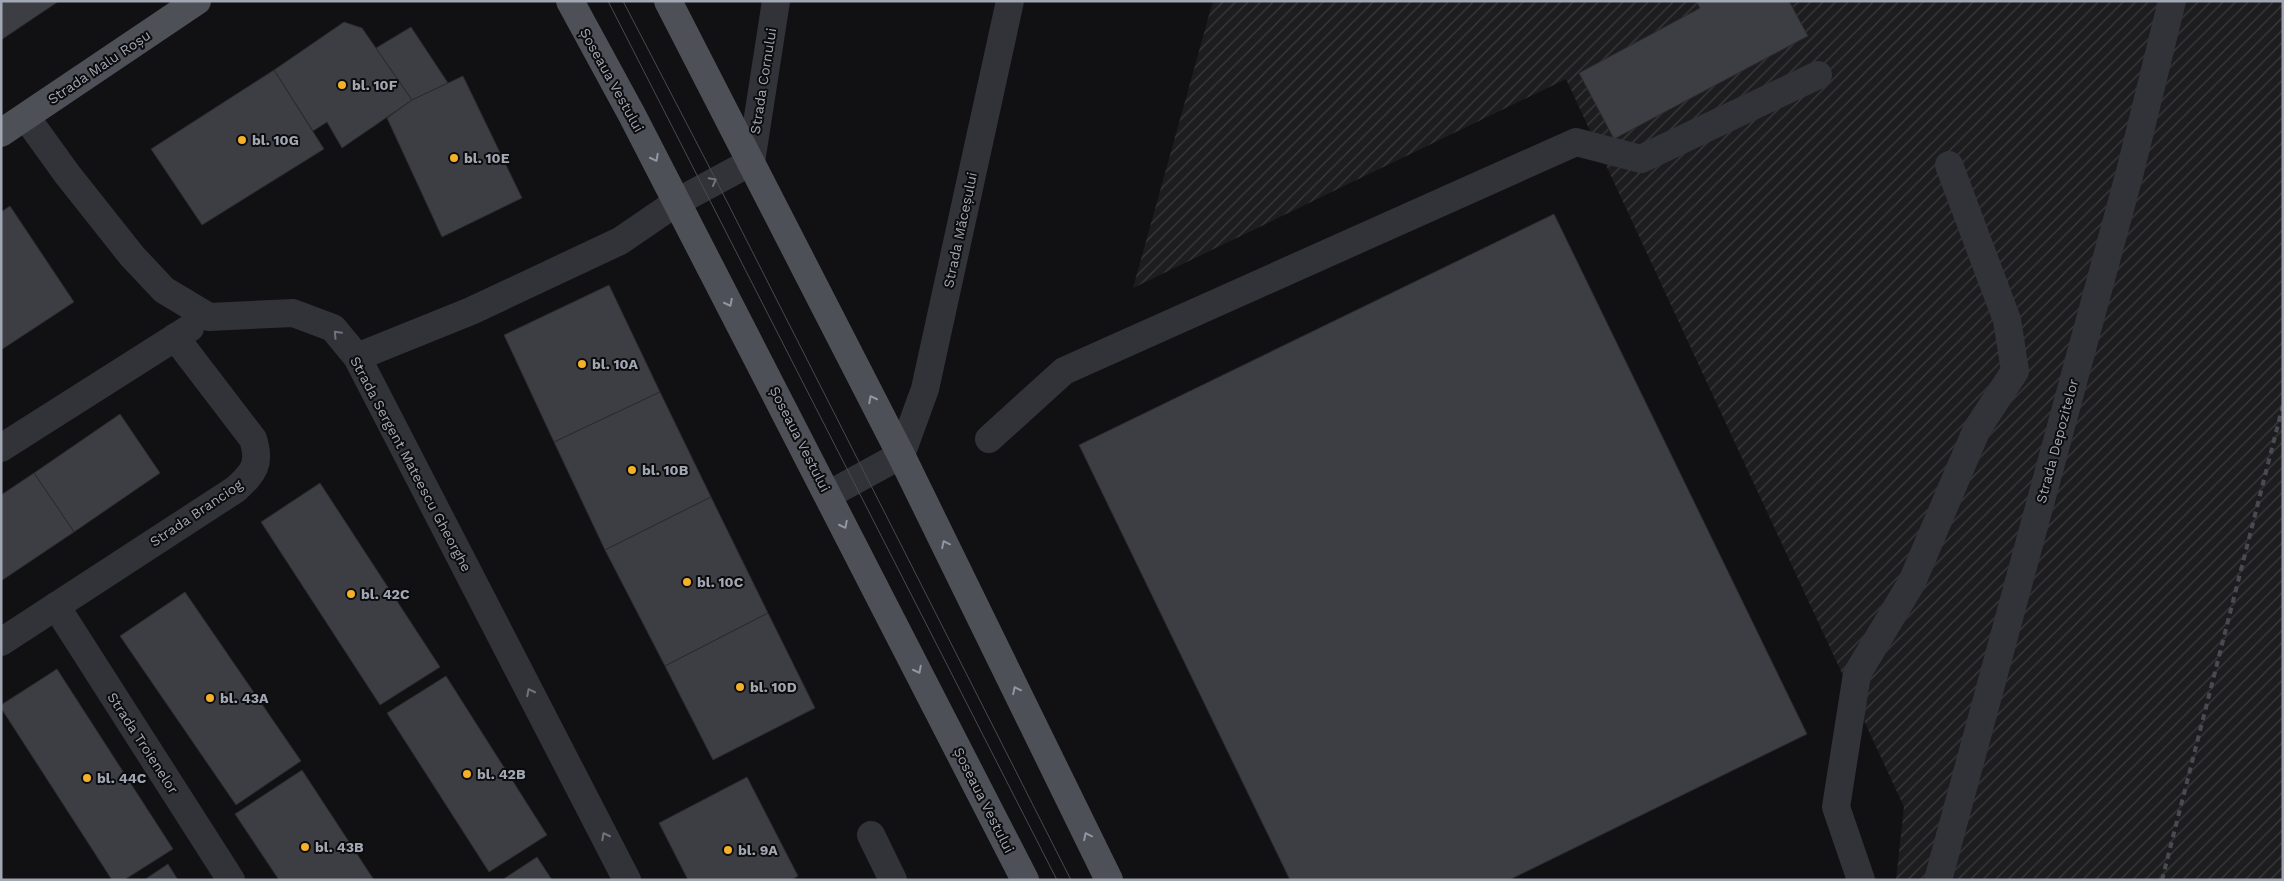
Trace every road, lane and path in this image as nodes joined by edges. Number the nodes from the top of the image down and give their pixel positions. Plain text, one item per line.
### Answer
1 (197, 1) edge
2 (552, 1) edge
3 (570, 1) edge
4 (668, 1) edge
5 (776, 1) edge
6 (1010, 1) edge
7 (2172, 1) edge
8 (582, 27) junction
9 (1818, 75) dead end
10 (26, 116) junction
11 (1, 133) edge
12 (751, 162) junction
13 (1949, 165) dead end
14 (677, 202) junction
15 (209, 317) junction
16 (175, 337) junction
17 (357, 357) junction
18 (989, 440) dead end
19 (1, 448) edge
20 (901, 455) junction
21 (828, 495) junction
22 (56, 606) junction
23 (1, 642) edge
24 (871, 835) dead end
25 (231, 880) edge
26 (627, 880) edge
27 (893, 880) edge
28 (1025, 880) edge
29 (1109, 880) edge
30 (1861, 880) edge
31 (1938, 880) edge

1 - 10 main road, Strada Malu Roșu
2 - 8 main road
3 - 8 main road, Șoseaua Vestului
4 - 12 main road
5 - 12 street, Strada Cornului
6 - 20 street, Strada Măceșului
7 - 31 street, Strada Depozitelor
8 -> 14 main road, Șoseaua Vestului
9 - 18 street
10 - 11 main road, Strada Malu Roșu
10 - 15 street
14 -> 12 street
20 -> 12 main road
13 - 30 street
14 - 17 street
14 -> 21 main road, Șoseaua Vestului
15 - 16 street
17 -> 15 street, Strada Sergent Mateescu Gheorghe
16 - 19 street
16 - 22 street, Strada Branciog
26 -> 17 street, Strada Sergent Mateescu Gheorghe
20 - 21 street
29 -> 20 main road
21 -> 28 main road, Șoseaua Vestului
22 - 23 street, Strada Branciog
22 - 25 street, Strada Troienelor
24 - 27 street

